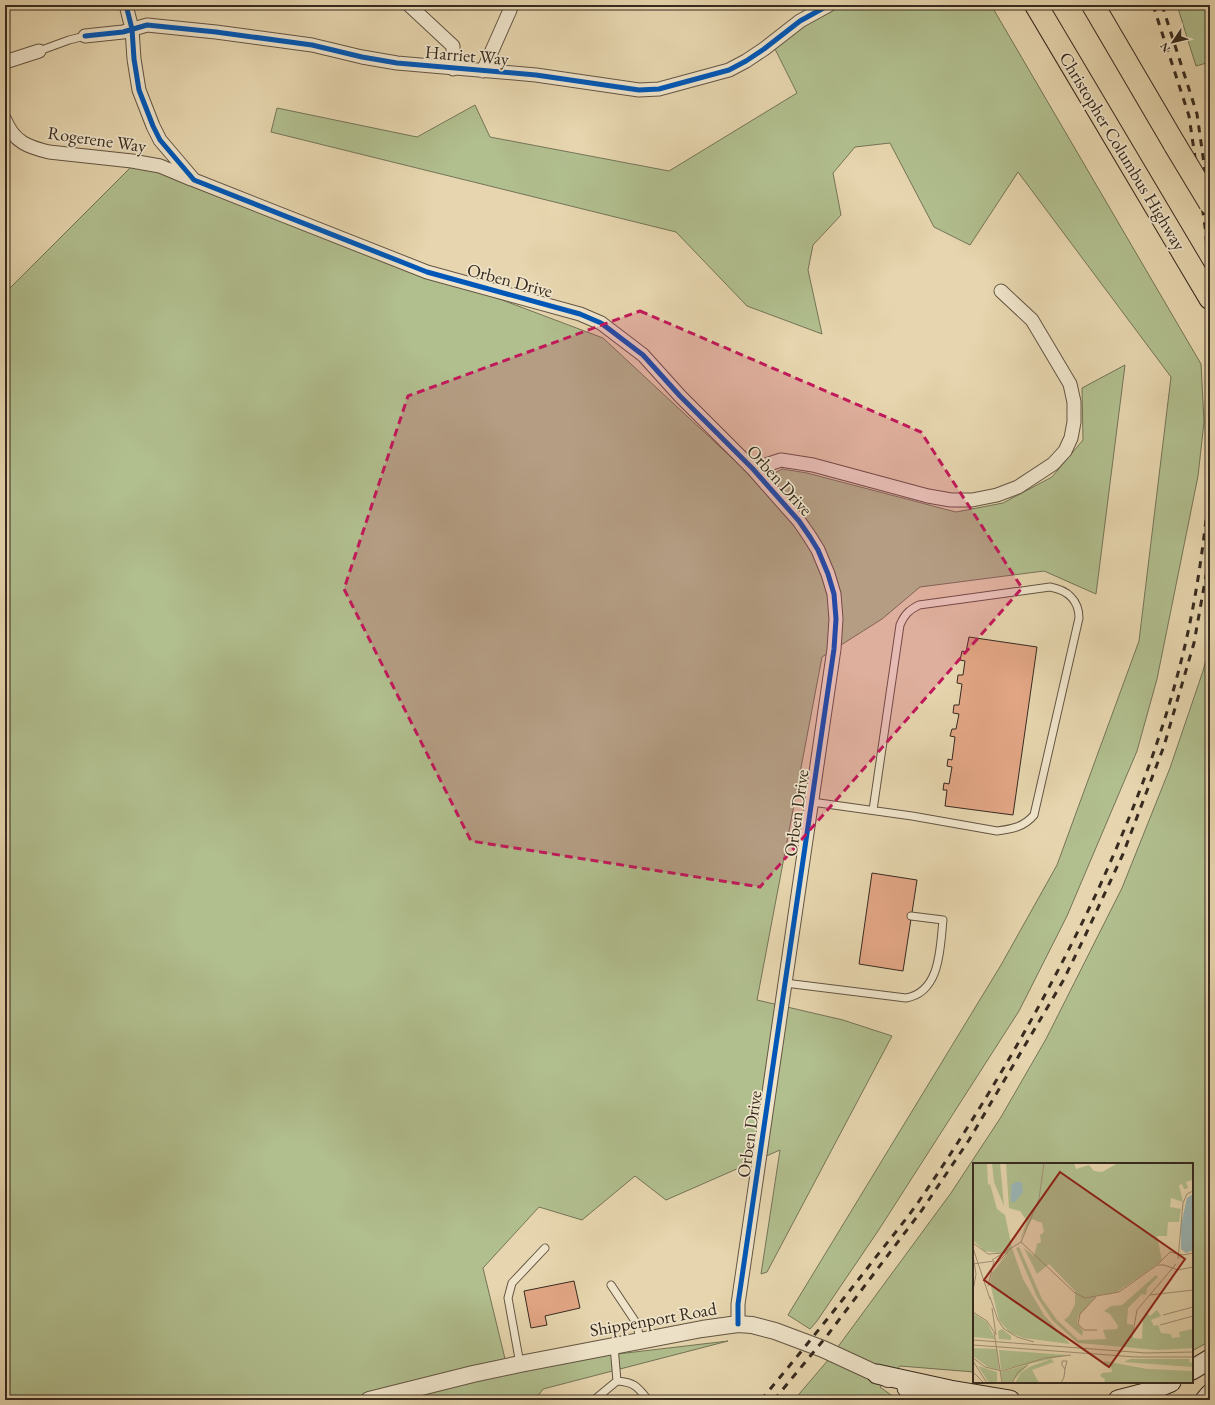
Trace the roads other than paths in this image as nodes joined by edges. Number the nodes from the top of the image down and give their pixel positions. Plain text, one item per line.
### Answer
1 (126, 5) edge
2 (409, 5) edge
3 (511, 5) edge
4 (829, 5) edge
5 (1036, 5) edge
6 (1093, 5) edge
7 (132, 29) junction
8 (85, 36) joint
9 (39, 50) joint
10 (5, 62) edge
11 (453, 69) junction
12 (483, 71) junction
13 (5, 120) edge
14 (194, 180) junction
15 (1210, 203) edge
16 (1001, 291) dead end
17 (1210, 298) edge
18 (753, 470) junction
19 (812, 802) junction
20 (873, 810) junction
21 (911, 916) dead end
22 (785, 983) junction
23 (545, 1248) dead end
24 (611, 1285) dead end
25 (738, 1324) junction
26 (640, 1341) junction
27 (614, 1346) junction
28 (1210, 1359) edge
29 (520, 1364) junction
30 (1193, 1369) edge
31 (877, 1374) junction
32 (617, 1381) junction
33 (1169, 1383) edge
34 (914, 1394) edge
35 (1210, 1394) edge
36 (369, 1400) edge
37 (594, 1400) edge
38 (648, 1400) edge
39 (934, 1400) edge
40 (1010, 1400) edge
41 (1118, 1400) edge
42 (1205, 1400) edge

1 - 7 street, Orben Drive
2 - 11 street
3 - 12 street
4 - 12 street, Harriet Way
5 - 17 highway, Christopher Columbus Highway
6 - 15 highway, bridge
7 - 8 street, Harriet Way
7 - 11 street, Harriet Way
7 - 14 street, Orben Drive
8 - 9 lane, Harriet Way
9 - 10 street, Harriet Way
11 - 12 street, Harriet Way
13 - 14 street, Rogerene Way
14 - 18 street, Orben Drive
16 - 18 street, Orben Drive
18 - 19 street, Orben Drive
19 - 20 lane
19 - 22 street, Orben Drive
20 - 20 lane
21 - 22 lane
22 - 25 street, Orben Drive
23 - 29 lane
24 - 26 lane
25 - 26 street, Shippenport Road
25 - 31 street, Shippenport Road
26 - 27 street, Shippenport Road
27 - 29 street, Shippenport Road
27 - 32 lane
28 - 30 main road
29 - 36 street, Shippenport Road
31 - 34 street, Shippenport Road
31 - 40 main road
32 - 37 lane
32 - 38 lane
33 - 41 main road
34 - 39 street, Shippenport Road
35 - 42 main road

